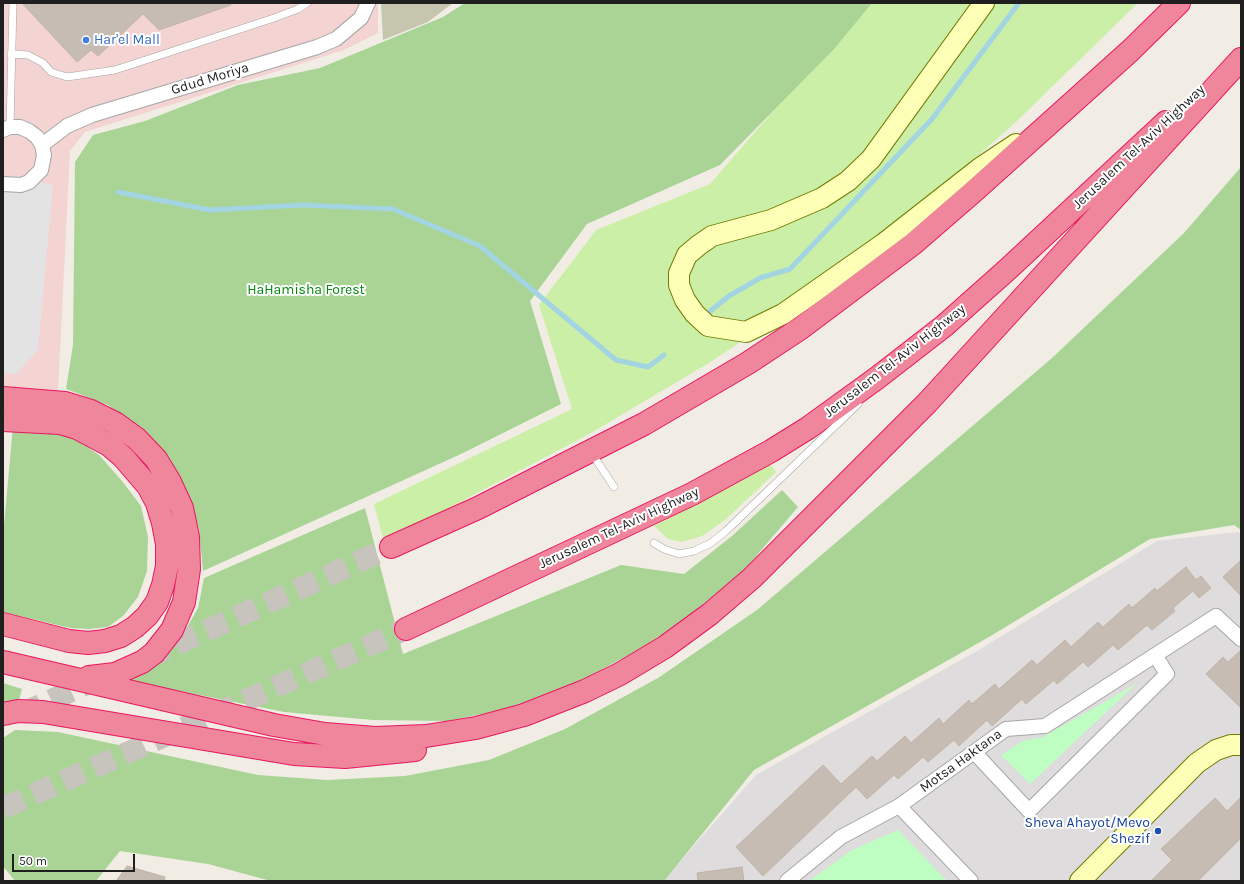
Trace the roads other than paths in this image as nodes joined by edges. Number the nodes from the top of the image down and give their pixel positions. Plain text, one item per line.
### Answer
1 (13, 3) edge
2 (307, 3) edge
3 (368, 3) edge
4 (984, 3) edge
5 (1179, 3) edge
6 (1241, 52) edge
7 (11, 54) junction
8 (1241, 59) edge
9 (1060, 115) junction
10 (6, 128) edge
11 (42, 145) junction
12 (3, 184) edge
13 (911, 352) junction
14 (3, 398) edge
15 (3, 420) edge
16 (591, 452) junction
17 (614, 487) dead end
18 (654, 543) dead end
19 (391, 547) tunnel mouth
20 (3, 624) edge
21 (406, 629) tunnel mouth
22 (1241, 639) edge
23 (1155, 655) junction
24 (3, 662) edge
25 (66, 676) junction
26 (559, 702) junction
27 (3, 714) edge
28 (1241, 744) edge
29 (974, 752) junction
30 (899, 806) junction
31 (787, 881) edge
32 (971, 881) edge
33 (1080, 881) edge

1 - 7 lane
2 - 7 lane
3 - 11 street, Gdud Moriya
4 - 9 street
5 - 9 highway
6 - 13 highway, Jerusalem Tel-Aviv Highway
7 - 10 lane
8 - 26 highway
9 - 16 highway
10 - 11 street
11 - 12 street
13 - 18 lane
13 - 21 highway, Jerusalem Tel-Aviv Highway
14 - 25 highway
15 - 20 highway
16 - 17 lane
16 - 19 highway
22 - 23 street, Motsa Haktana
23 - 29 street, Motsa Haktana
23 - 29 street
24 - 25 highway
25 - 26 highway
26 - 27 highway
28 - 33 street
29 - 30 street, Motsa Haktana
30 - 31 street, Motsa Haktana
30 - 32 street

